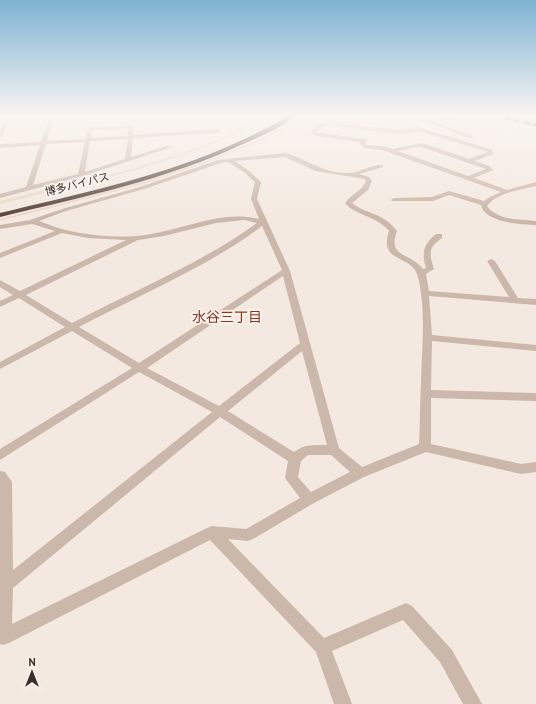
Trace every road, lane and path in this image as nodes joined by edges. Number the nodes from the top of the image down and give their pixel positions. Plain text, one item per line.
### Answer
1 (41, 150) edge
2 (87, 150) edge
3 (129, 150) edge
4 (160, 150) edge
5 (207, 150) edge
6 (225, 150) edge
7 (389, 150) edge
8 (397, 150) edge
9 (436, 150) edge
10 (486, 150) edge
11 (392, 151) junction
12 (128, 160) junction
13 (228, 160) junction
14 (468, 161) junction
15 (380, 166) dead end
16 (352, 174) junction
17 (81, 175) junction
18 (468, 178) junction
19 (536, 184) edge
20 (29, 189) junction
21 (507, 192) junction
22 (0, 196) edge
23 (394, 200) dead end
24 (485, 204) junction
25 (0, 208) edge
26 (0, 215) edge
27 (536, 218) edge
28 (525, 221) junction
29 (31, 222) junction
30 (264, 222) junction
31 (536, 223) edge
32 (0, 227) edge
33 (62, 231) junction
34 (439, 236) dead end
35 (136, 238) junction
36 (0, 256) edge
37 (491, 261) dead end
38 (286, 271) junction
39 (422, 273) junction
40 (0, 283) edge
41 (425, 293) junction
42 (21, 295) junction
43 (515, 300) junction
44 (536, 302) edge
45 (0, 304) edge
46 (71, 327) junction
47 (428, 338) junction
48 (305, 344) junction
49 (536, 348) edge
50 (0, 366) edge
51 (139, 368) junction
52 (426, 394) junction
53 (536, 397) edge
54 (220, 411) junction
55 (425, 447) junction
56 (334, 450) junction
57 (0, 455) edge
58 (295, 458) junction
59 (536, 467) edge
60 (360, 473) junction
61 (0, 476) edge
62 (309, 499) junction
63 (212, 532) junction
64 (5, 585) junction
65 (322, 647) junction
66 (343, 704) edge
67 (473, 704) edge

1 - 20 street
2 - 17 street
3 - 12 street
4 - 12 street
5 - 25 highway, 博多バイパス
6 - 26 highway, 博多バイパス
7 - 11 street
8 - 11 street
9 - 14 street
10 - 14 street
11 - 18 street
12 - 17 street
13 - 16 street
13 - 29 street
13 - 30 street
14 - 18 street
15 - 16 street
16 - 39 street
17 - 20 street
18 - 21 street
19 - 21 street
20 - 22 street
21 - 24 street
23 - 24 street
24 - 28 street
27 - 28 street
28 - 31 street
29 - 32 street
29 - 33 street
30 - 35 street
30 - 38 street
30 - 46 street
33 - 35 street
33 - 36 street
34 - 39 street
35 - 42 street
37 - 43 street
38 - 48 street
38 - 51 street
39 - 41 street
40 - 42 street
41 - 43 street
41 - 47 street
42 - 45 street
42 - 46 street
43 - 44 street
46 - 50 street
46 - 51 street
47 - 49 street
47 - 52 street
48 - 54 street
48 - 56 street
51 - 54 street
51 - 57 street
52 - 53 street
52 - 55 street
54 - 58 street
54 - 64 street
55 - 59 street
55 - 60 street
56 - 58 street
56 - 60 street
58 - 62 street
60 - 62 street
61 - 64 street
62 - 63 street
63 - 64 street
63 - 65 street
65 - 66 street
65 - 67 street

